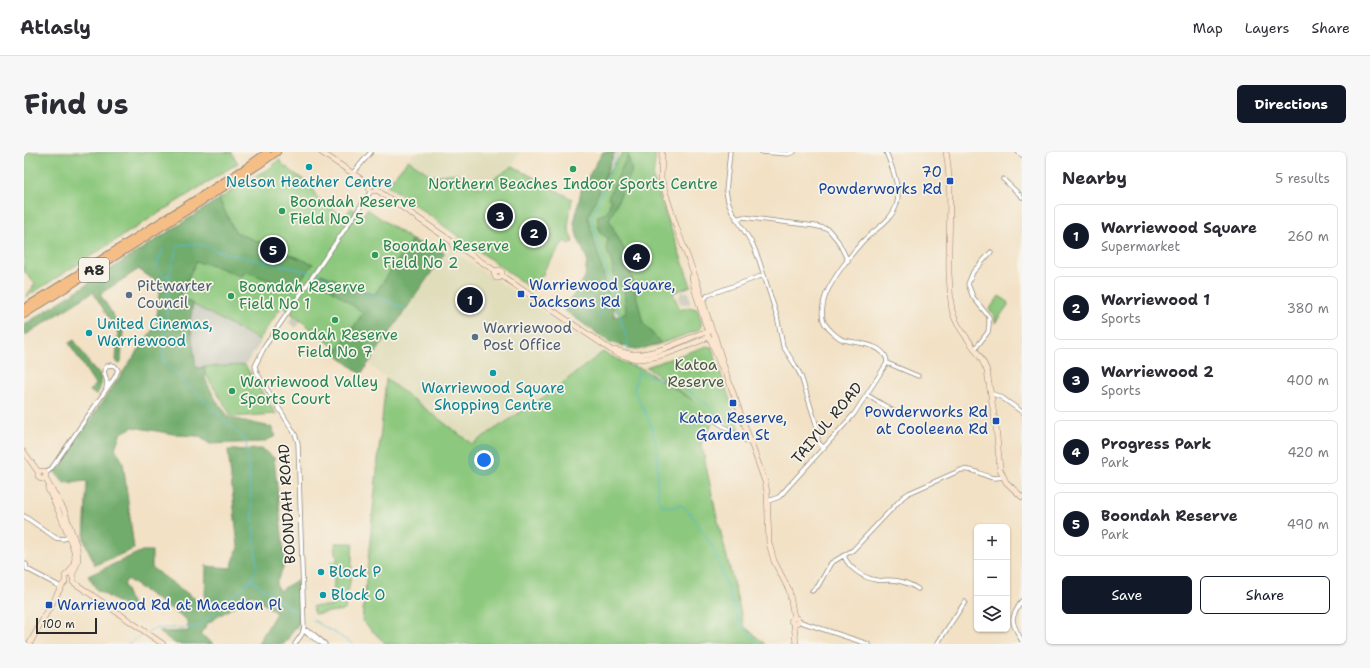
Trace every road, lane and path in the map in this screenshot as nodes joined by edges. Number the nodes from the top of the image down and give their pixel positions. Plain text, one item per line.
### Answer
1 (267, 152) edge
2 (277, 152) edge
3 (321, 152) edge
4 (371, 152) edge
5 (662, 152) edge
6 (730, 152) edge
7 (762, 152) edge
8 (794, 152) edge
9 (886, 152) edge
10 (946, 152) edge
11 (1018, 152) edge
12 (1022, 155) edge
13 (353, 173) junction
14 (1003, 179) dead end
15 (373, 189) junction
16 (1022, 197) edge
17 (736, 218) junction
18 (991, 252) dead end
19 (848, 261) junction
20 (689, 262) junction
21 (764, 275) junction
22 (700, 292) junction
23 (708, 295) junction
24 (703, 301) junction
25 (24, 308) edge
26 (24, 315) edge
27 (709, 334) junction
28 (975, 349) junction
29 (636, 356) junction
30 (887, 363) junction
31 (918, 376) dead end
32 (106, 389) junction
33 (990, 393) junction
34 (867, 395) junction
35 (895, 412) dead end
36 (1022, 412) edge
37 (717, 422) dead end
38 (752, 445) junction
39 (824, 448) junction
40 (24, 452) edge
41 (44, 477) junction
42 (1003, 478) junction
43 (1022, 497) edge
44 (768, 500) junction
45 (24, 516) edge
46 (71, 537) junction
47 (844, 556) junction
48 (26, 564) dead end
49 (70, 575) junction
50 (65, 582) junction
51 (73, 582) junction
52 (61, 587) junction
53 (918, 589) dead end
54 (812, 591) dead end
55 (1022, 601) edge
56 (965, 602) dead end
57 (796, 623) junction
58 (304, 630) junction
59 (1022, 641) edge
60 (27, 644) edge
61 (163, 644) edge
62 (295, 644) edge
63 (324, 644) edge
64 (796, 644) edge
65 (868, 644) edge
66 (937, 644) edge

1 - 25 highway, A8
2 - 26 highway, A8
3 - 13 street
4 - 13 street
5 - 20 street
6 - 17 street
7 - 8 street
9 - 19 street
10 - 28 street
11 - 12 street
13 - 15 street
14 - 16 street
15 - 29 street
15 - 58 street, BOONDAH ROAD
17 - 19 street
17 - 21 street
18 - 28 street
19 - 30 street
20 - 22 street
20 - 27 street
21 - 23 street
21 - 39 street
22 - 23 street
22 - 24 street
23 - 24 street
24 - 27 street
27 - 29 street
27 - 29 street
27 - 38 street
28 - 33 street
30 - 31 street
30 - 34 street, TAIYUL ROAD
32 - 32 street
32 - 41 street
33 - 36 street
33 - 42 street
34 - 35 street
34 - 39 street, TAIYUL ROAD
37 - 38 street
38 - 44 street
39 - 44 street, TAIYUL ROAD
40 - 41 street
41 - 46 street
42 - 43 street
42 - 47 street
44 - 57 street
45 - 46 street
46 - 49 street
47 - 53 street
47 - 54 street
48 - 52 street
49 - 50 street
49 - 51 street
50 - 51 street
50 - 52 street
51 - 61 street
52 - 60 street
55 - 59 street
56 - 66 street
57 - 64 street
57 - 65 street
58 - 62 street
58 - 63 street

